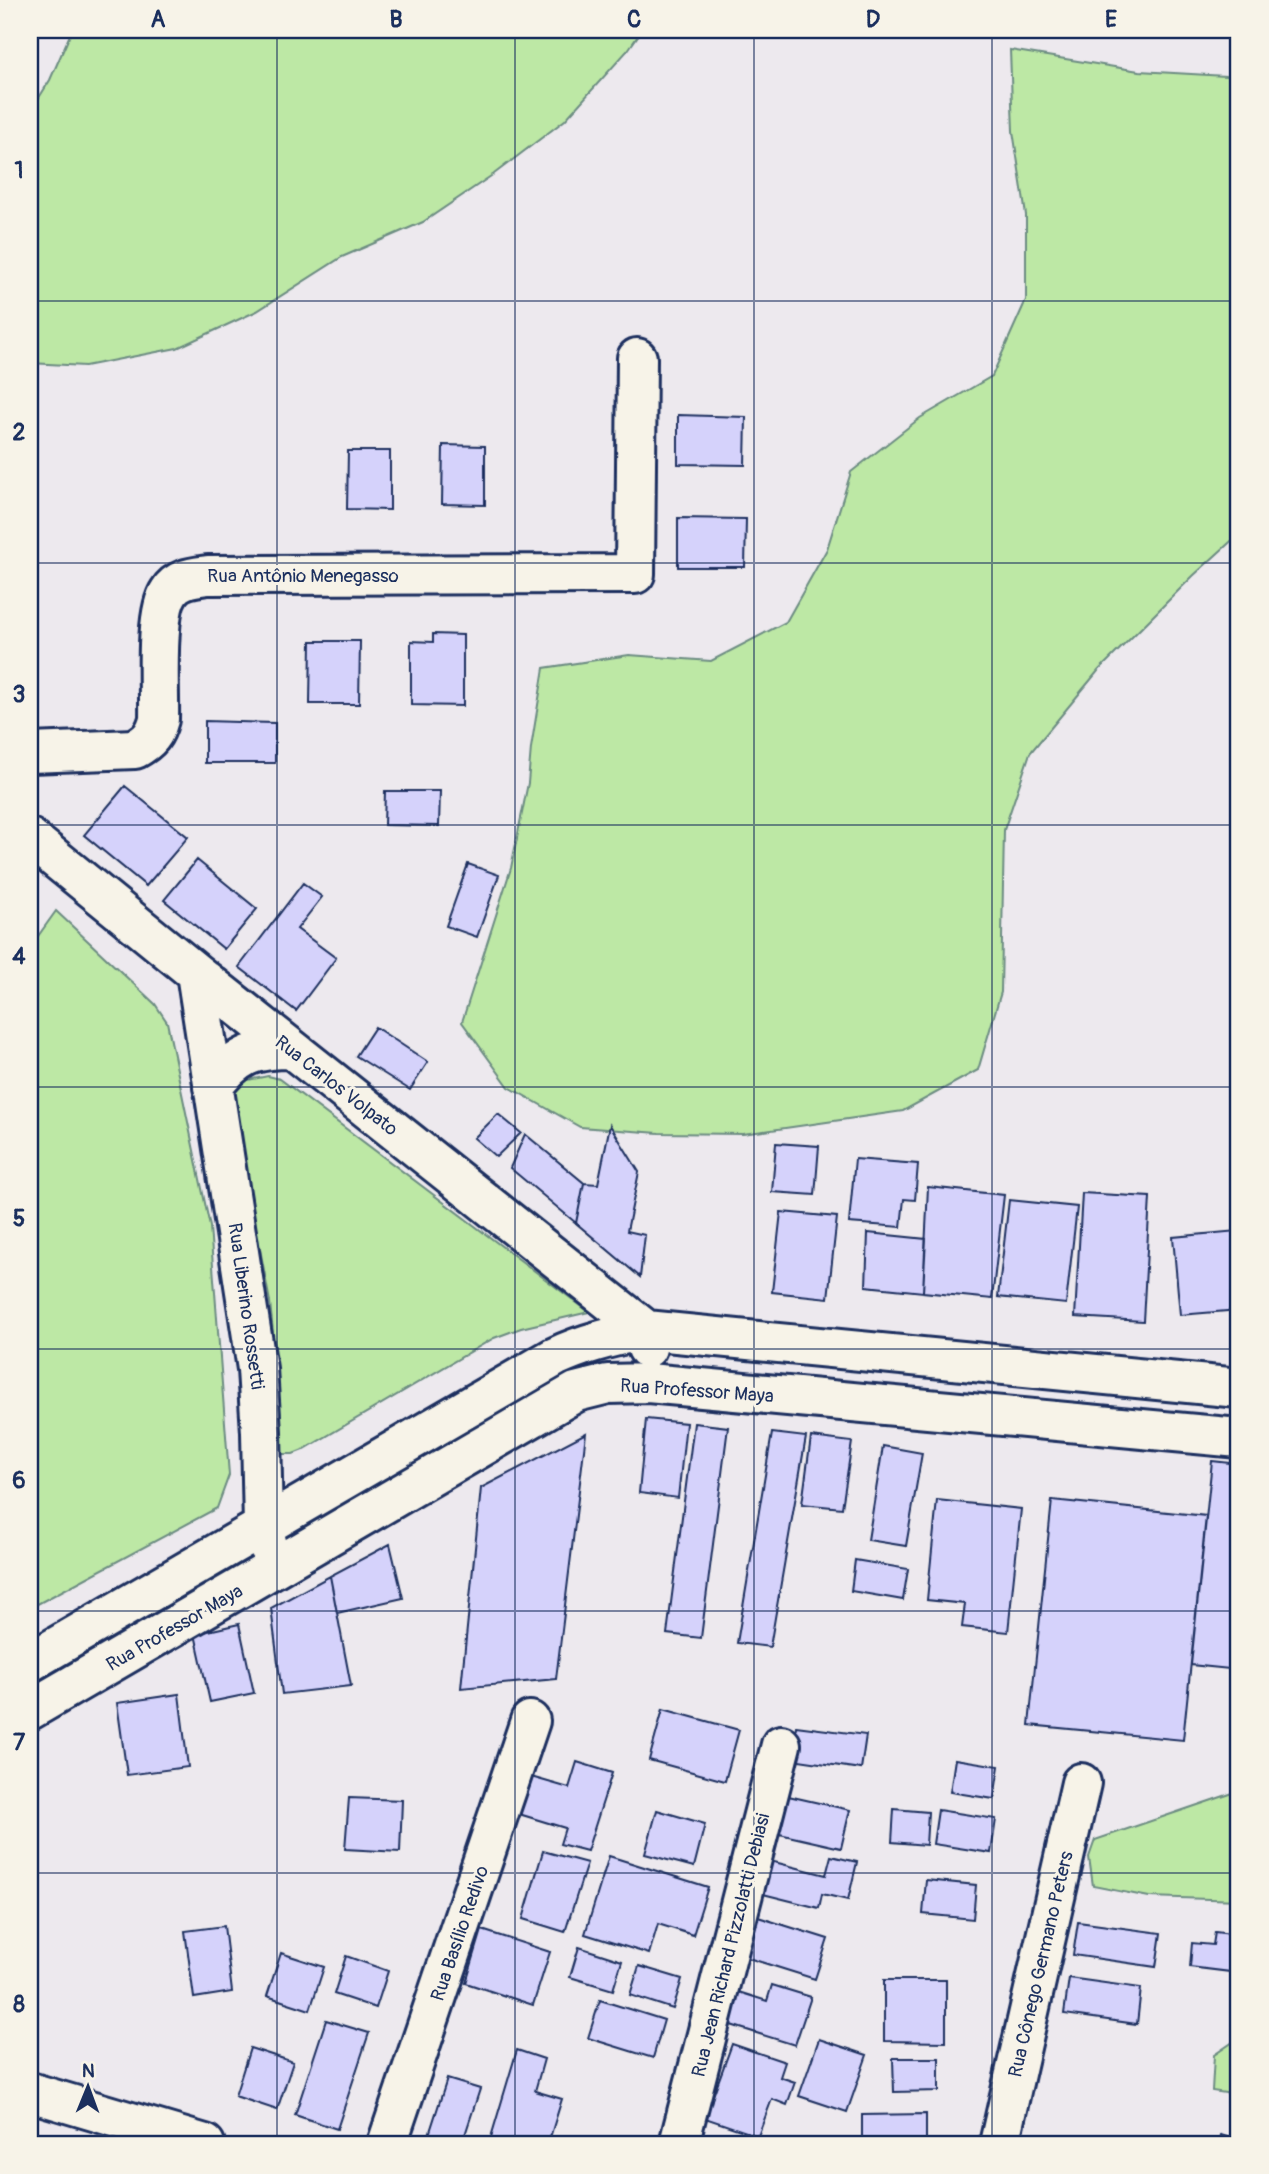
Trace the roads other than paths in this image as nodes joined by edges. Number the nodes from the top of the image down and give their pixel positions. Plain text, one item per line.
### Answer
1 (637, 358) dead end
2 (30, 753) edge
3 (30, 838) edge
4 (196, 973) junction
5 (290, 1049) junction
6 (214, 1087) junction
7 (646, 1330) junction
8 (980, 1363) junction
9 (648, 1383) junction
10 (1189, 1384) junction
11 (1239, 1388) edge
12 (978, 1414) junction
13 (1186, 1433) junction
14 (1239, 1438) edge
15 (262, 1527) junction
16 (273, 1569) junction
17 (30, 1662) edge
18 (30, 1710) edge
19 (530, 1721) dead end
20 (781, 1745) dead end
21 (1081, 1783) dead end
22 (30, 2092) edge
23 (205, 2144) edge
24 (387, 2144) edge
25 (679, 2144) edge
26 (999, 2144) edge

1 - 2 street, Rua Antônio Menegasso
3 - 4 street, Rua Carlos Volpato
4 - 5 street, Rua Carlos Volpato
4 - 6 street, Rua Liberino Rossetti
5 - 6 street
5 - 7 street, Rua Carlos Volpato
6 - 15 street, Rua Liberino Rossetti
7 - 8 street
7 - 9 street
7 - 15 street
8 - 10 street
8 - 12 street
9 - 12 street, Rua Professor Maya
9 - 16 street, Rua Professor Maya
10 - 11 street
10 - 13 street
12 - 13 street, Rua Professor Maya
13 - 14 street, Rua Professor Maya
15 - 16 street, Rua Liberino Rossetti
15 - 17 street
16 - 18 street, Rua Professor Maya
19 - 24 street, Rua Basílio Redivo
20 - 25 street, Rua Jean Richard Pizzolatti Debiasi
21 - 26 street, Rua Cônego Germano Peters
22 - 23 street

